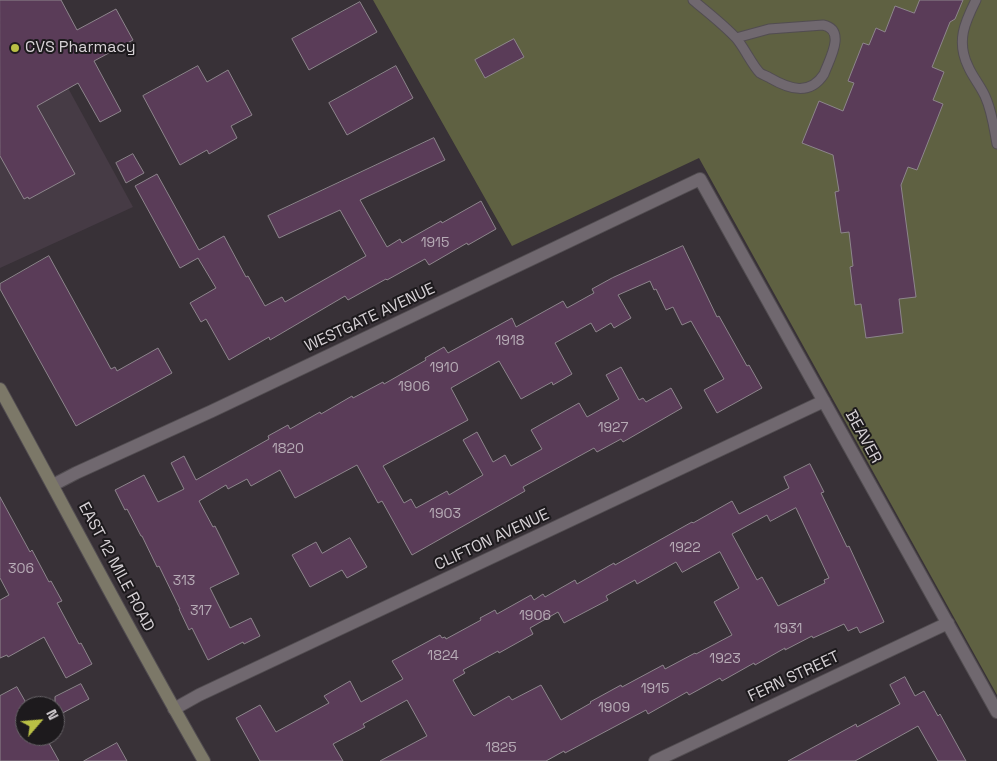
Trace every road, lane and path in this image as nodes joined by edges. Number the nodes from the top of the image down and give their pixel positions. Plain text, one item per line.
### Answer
1 (693, 0) edge
2 (976, 0) edge
3 (736, 38) junction
4 (997, 144) edge
5 (700, 179) joint
6 (0, 389) edge
7 (824, 401) junction
8 (53, 485) junction
9 (948, 623) junction
10 (174, 710) junction
11 (997, 712) edge
12 (204, 761) edge
13 (655, 761) edge

1 - 3 lane
2 - 4 lane
3 - 3 lane
5 - 7 street, BEAVER
5 - 8 street, WESTGATE AVENUE
6 - 8 main road, EAST 12 MILE ROAD
7 - 9 street, BEAVER
7 - 10 street, CLIFTON AVENUE
8 - 10 main road, EAST 12 MILE ROAD
9 - 11 street, BEAVER
9 - 13 street, FERN STREET
10 - 12 main road, EAST 12 MILE ROAD

